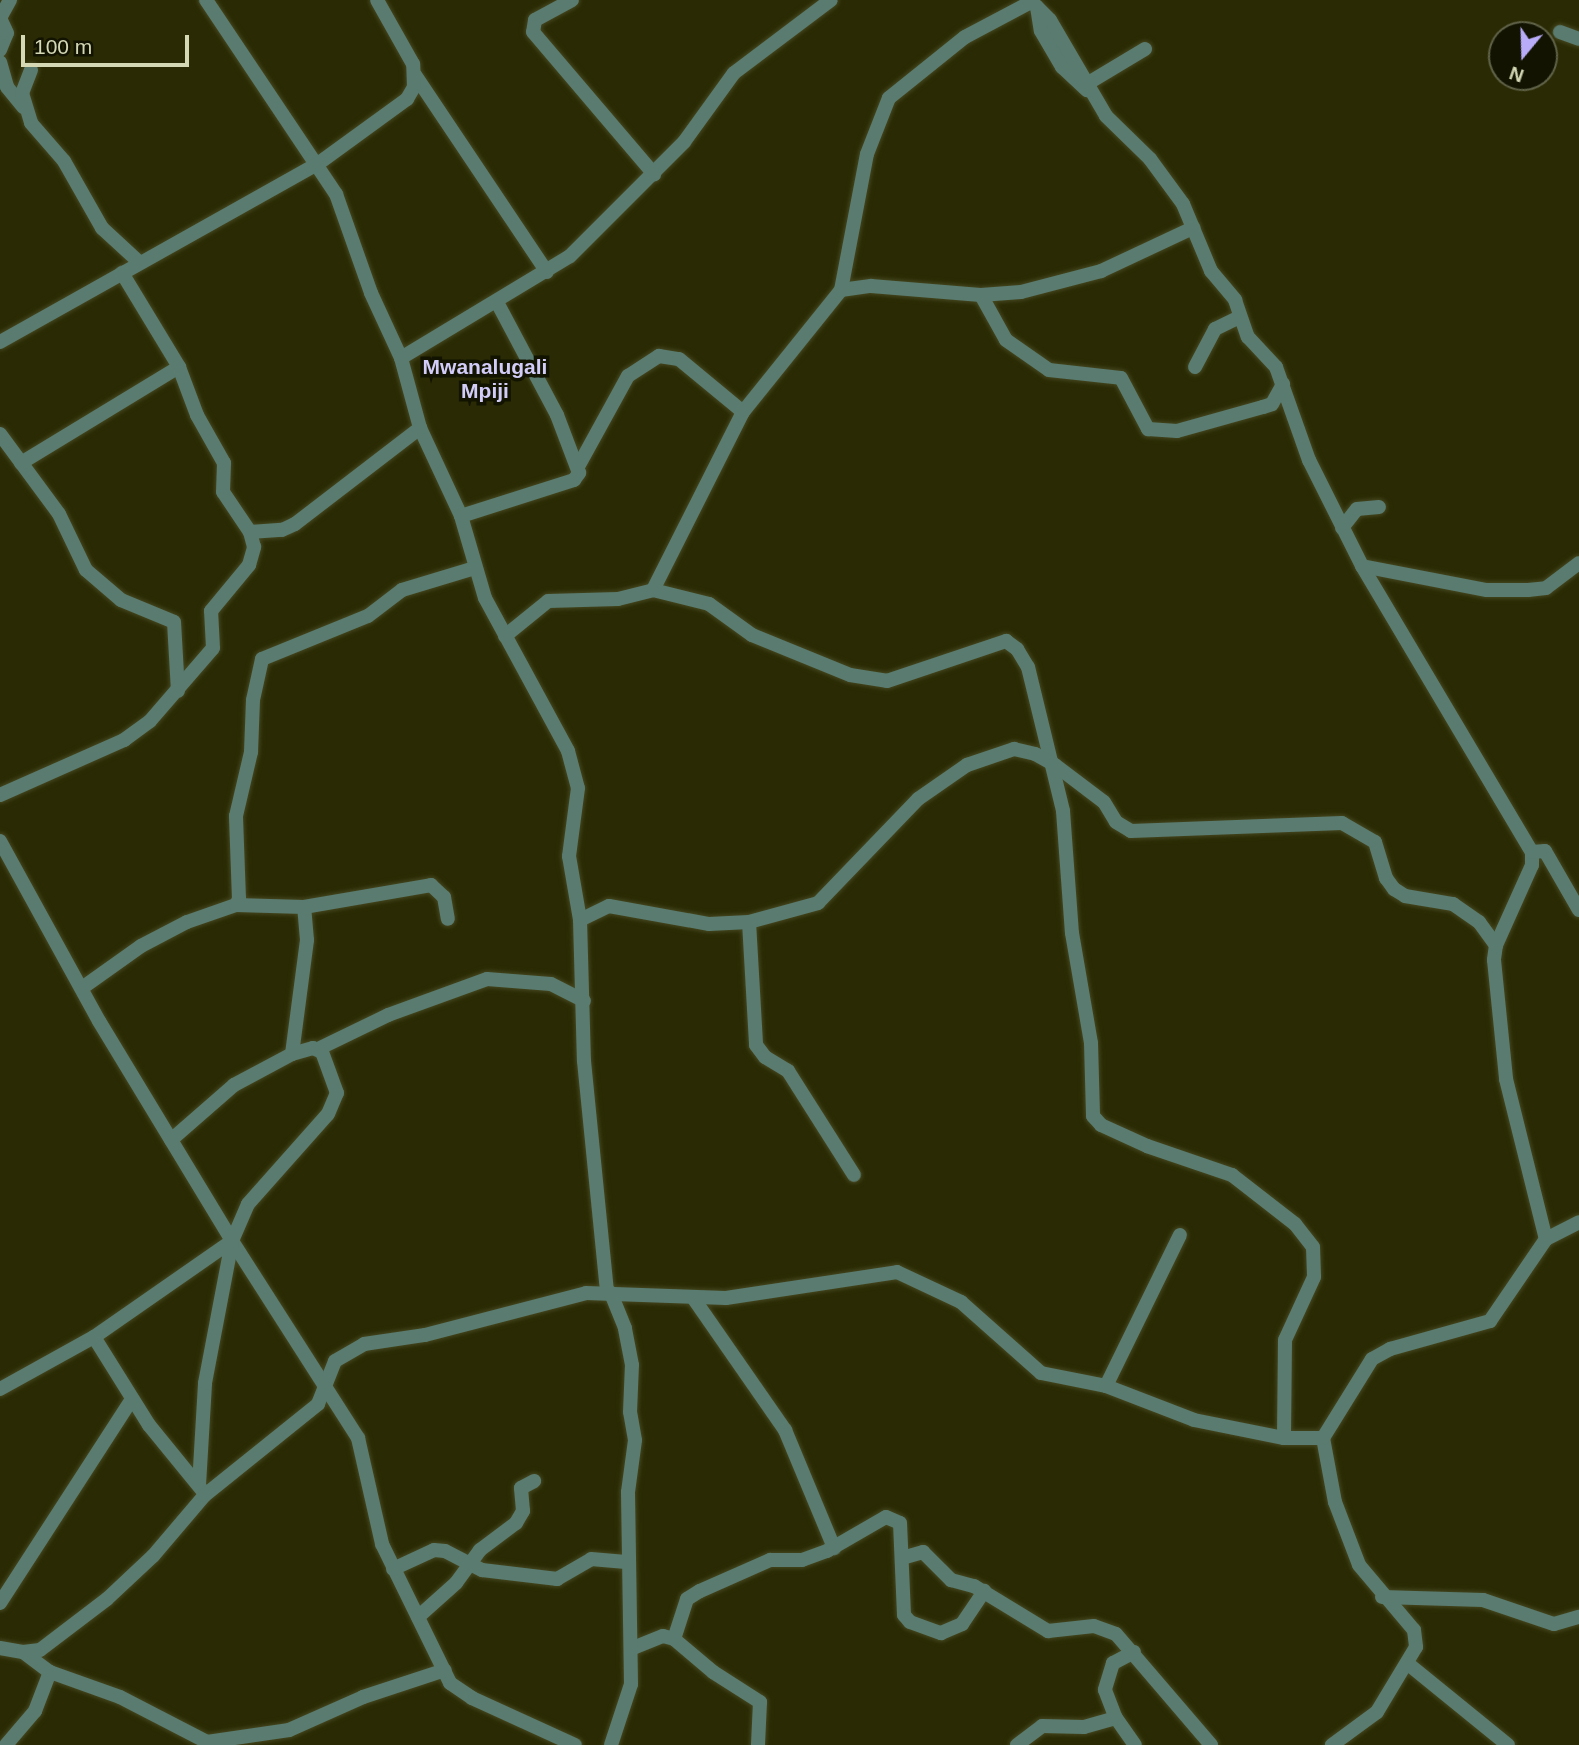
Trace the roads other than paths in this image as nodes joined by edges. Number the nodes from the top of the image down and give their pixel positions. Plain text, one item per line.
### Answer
1 (10, 0) edge
2 (206, 0) edge
3 (572, 0) edge
4 (831, 0) edge
5 (1033, 3) edge
6 (384, 4) edge
7 (1560, 32) dead end
8 (1579, 39) edge
9 (1145, 49) dead end
10 (0, 50) edge
11 (0, 62) edge
12 (30, 70) dead end
13 (415, 75) junction
14 (1087, 87) junction
15 (23, 107) junction
16 (319, 163) junction
17 (654, 174) junction
18 (1193, 228) junction
19 (139, 262) junction
20 (547, 272) junction
21 (122, 273) junction
22 (841, 290) junction
23 (981, 295) junction
24 (496, 302) junction
25 (1240, 317) junction
26 (0, 342) edge
27 (401, 358) junction
28 (179, 367) junction
29 (1195, 367) dead end
30 (1283, 384) junction
31 (743, 412) junction
32 (420, 428) junction
33 (0, 434) edge
34 (21, 463) junction
35 (579, 465) junction
36 (1379, 507) dead end
37 (461, 516) junction
38 (1342, 528) junction
39 (250, 532) junction
40 (1579, 563) edge
41 (1362, 566) junction
42 (475, 568) junction
43 (653, 590) junction
44 (505, 636) junction
45 (178, 691) junction
46 (1055, 765) junction
47 (0, 794) edge
48 (0, 841) edge
49 (1532, 852) junction
50 (236, 905) junction
51 (303, 906) junction
52 (1579, 910) edge
53 (448, 919) dead end
54 (580, 920) junction
55 (748, 922) junction
56 (1496, 945) junction
57 (82, 988) junction
58 (584, 1001) junction
59 (318, 1049) junction
60 (292, 1054) junction
61 (171, 1140) junction
62 (854, 1175) dead end
63 (1579, 1222) edge
64 (1180, 1235) dead end
65 (1546, 1239) junction
66 (232, 1241) junction
67 (609, 1293) junction
68 (694, 1299) junction
69 (94, 1337) junction
70 (325, 1382) junction
71 (1106, 1386) junction
72 (0, 1389) edge
73 (132, 1399) junction
74 (1284, 1438) junction
75 (1323, 1438) junction
76 (534, 1481) dead end
77 (202, 1490) junction
78 (834, 1548) junction
79 (902, 1558) junction
80 (468, 1562) junction
81 (629, 1562) junction
82 (393, 1569) junction
83 (984, 1591) junction
84 (1382, 1597) junction
85 (0, 1602) edge
86 (418, 1617) junction
87 (1579, 1617) edge
88 (674, 1639) junction
89 (0, 1648) edge
90 (633, 1648) junction
91 (23, 1652) junction
92 (1134, 1652) junction
93 (1407, 1663) junction
94 (445, 1670) junction
95 (50, 1672) junction
96 (1116, 1718) junction
97 (230, 1741) edge
98 (6, 1745) edge
99 (575, 1745) edge
100 (611, 1745) edge
101 (758, 1745) edge
102 (1017, 1745) edge
103 (1135, 1745) edge
104 (1211, 1745) edge
105 (1332, 1745) edge
106 (1508, 1745) edge

1 - 10 street
2 - 16 street
3 - 17 street
4 - 17 street
5 - 14 street
5 - 22 street
6 - 13 street
7 - 8 street
9 - 14 street
11 - 15 street
12 - 15 street
13 - 16 street
13 - 20 street
14 - 18 street
15 - 19 street
16 - 19 street
16 - 27 street
17 - 20 street
18 - 23 street
18 - 25 street
19 - 21 street
20 - 24 street
21 - 26 street
21 - 28 street
22 - 23 street
22 - 31 street
23 - 30 street
24 - 27 street
24 - 35 street
25 - 29 street
25 - 30 street
27 - 32 street
28 - 34 street
28 - 39 street
30 - 38 street
31 - 35 street
31 - 43 street
32 - 37 street
32 - 39 street
33 - 34 street
34 - 45 street
35 - 37 street
36 - 38 street
37 - 42 street
38 - 41 street
39 - 45 street
40 - 41 street
41 - 49 street
42 - 44 street
42 - 50 street
43 - 44 street
43 - 46 street
44 - 54 street
45 - 47 street
46 - 55 street
46 - 56 street
46 - 74 street
48 - 57 street
49 - 52 street
49 - 56 street
50 - 51 street
50 - 57 street
51 - 53 street
51 - 60 street
54 - 55 street
54 - 58 street
55 - 62 street
56 - 65 street
57 - 61 street
58 - 59 street
58 - 67 street
59 - 60 street
59 - 66 street
60 - 61 street
61 - 66 street
63 - 65 street
64 - 71 street
65 - 75 street
66 - 69 street
66 - 70 street
66 - 77 street
67 - 68 street
67 - 70 street
67 - 81 street
68 - 71 street
68 - 78 street
69 - 72 street
69 - 73 street
70 - 77 street
70 - 82 street
71 - 74 street
73 - 77 street
73 - 85 street
74 - 75 street
75 - 84 street
76 - 80 street
77 - 91 street
78 - 79 street
78 - 88 street
79 - 83 street
79 - 83 street
80 - 81 street
80 - 82 street
80 - 86 street
81 - 90 street
82 - 86 street
83 - 92 street
84 - 87 street
84 - 93 street
86 - 94 street
88 - 90 street
88 - 101 street
89 - 91 street
90 - 100 street
91 - 95 street
92 - 96 street
92 - 104 street
93 - 105 street
93 - 106 street
94 - 97 street
94 - 99 street
95 - 97 street
95 - 98 street
96 - 102 street
96 - 103 street

